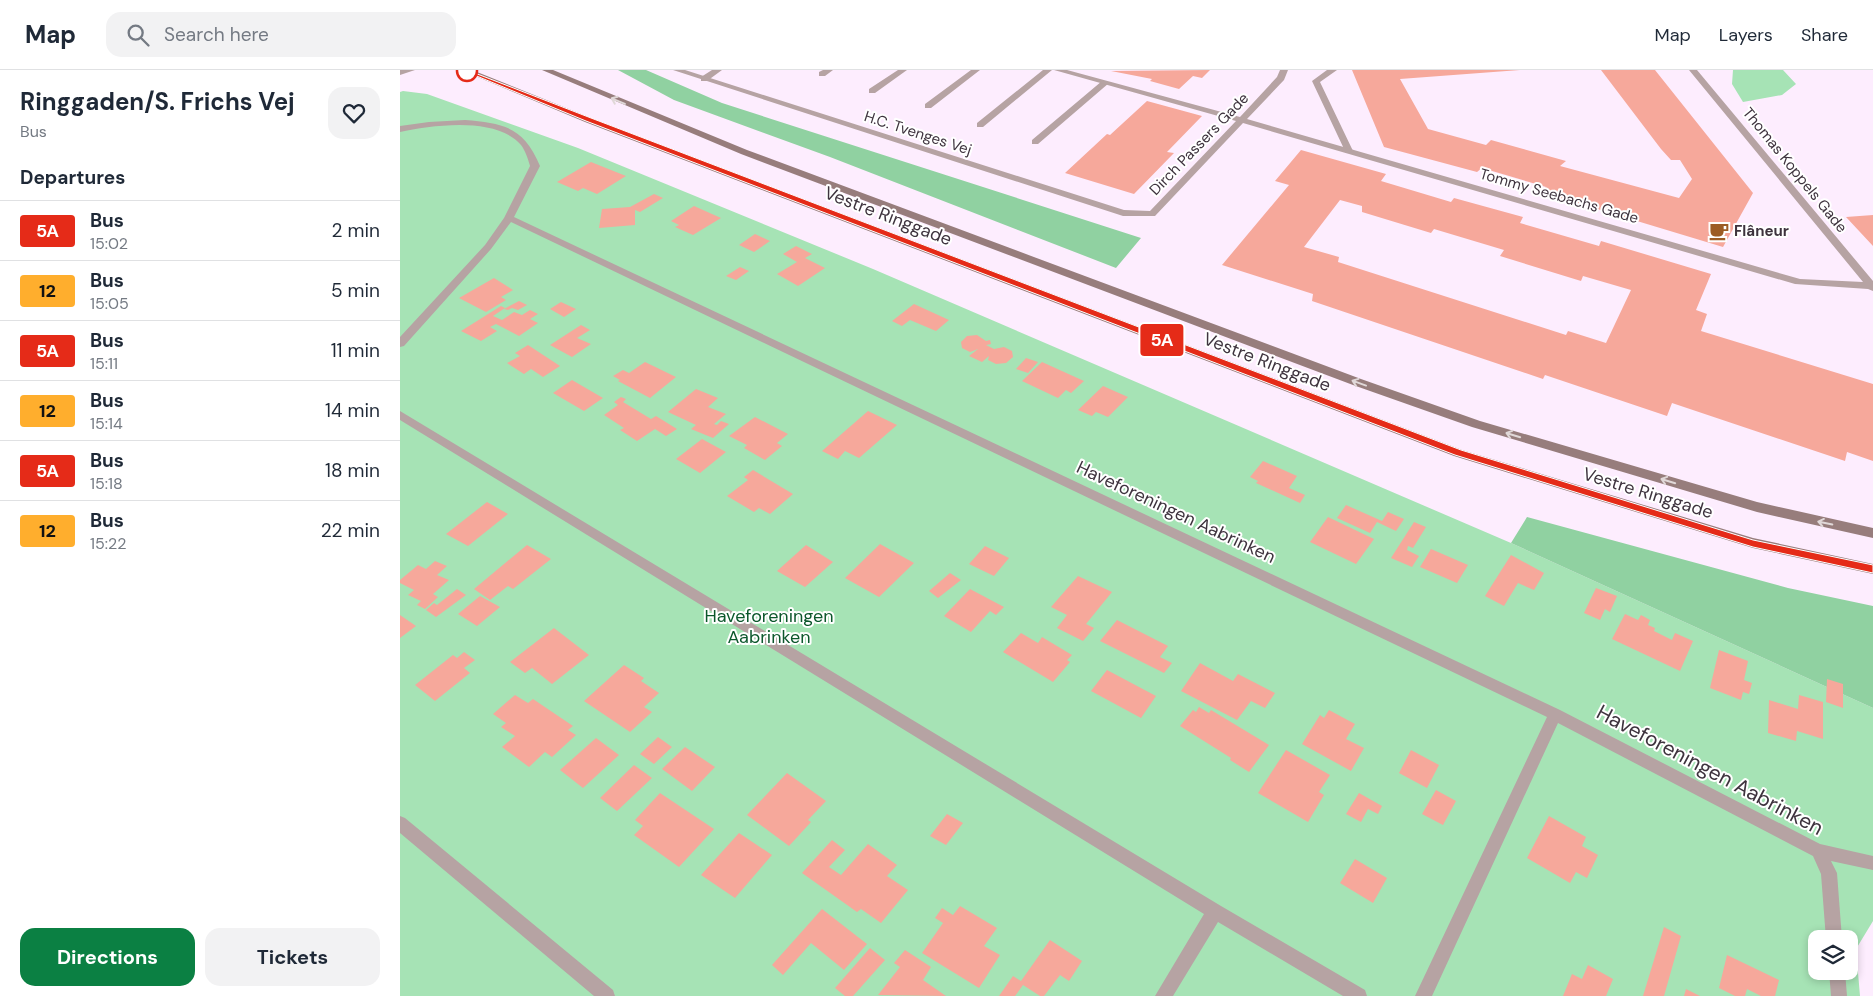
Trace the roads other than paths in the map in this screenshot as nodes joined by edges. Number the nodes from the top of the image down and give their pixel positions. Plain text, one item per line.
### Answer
1 (411, 70) edge
2 (465, 70) edge
3 (546, 70) edge
4 (677, 70) edge
5 (718, 70) edge
6 (903, 70) edge
7 (976, 70) edge
8 (1048, 70) edge
9 (1058, 70) edge
10 (1284, 70) edge
11 (1333, 70) edge
12 (1693, 70) edge
13 (400, 73) edge
14 (704, 79) junction
15 (1105, 83) junction
16 (872, 92) dead end
17 (928, 106) dead end
18 (1242, 120) junction
19 (980, 125) dead end
20 (400, 129) edge
21 (1035, 142) dead end
22 (1349, 151) junction
23 (1152, 214) joint
24 (508, 218) junction
25 (1872, 287) edge
26 (400, 344) edge
27 (400, 415) edge
28 (1873, 533) edge
29 (1873, 569) edge
30 (1555, 714) junction
31 (400, 823) edge
32 (1818, 851) junction
33 (1873, 863) edge
34 (1215, 912) junction
35 (1833, 930) edge
36 (1838, 980) edge
37 (608, 996) edge
38 (1163, 996) edge
39 (1359, 996) edge
40 (1423, 996) edge
41 (1839, 996) edge

1 - 13 street
2 - 29 main road, Vestre Ringgade
28 -> 3 main road, Vestre Ringgade
4 - 14 street, H.C. Tvenges Vej
5 - 14 street
6 - 16 street
7 - 17 street
8 - 19 street
9 - 15 street, Tommy Seebachs Gade
10 - 18 street, Dirch Passers Gade
11 - 22 street
12 - 25 street, Thomas Koppels Gade
14 - 23 street, H.C. Tvenges Vej
15 - 18 street, Tommy Seebachs Gade
15 - 21 street
18 - 22 street, Tommy Seebachs Gade
18 - 23 street, Dirch Passers Gade
20 - 24 street
22 - 25 street, Tommy Seebachs Gade
24 - 26 street
24 - 30 street, Haveforeningen Aabrinken
27 - 34 street
30 - 32 street, Haveforeningen Aabrinken
30 - 40 street
31 - 37 street
32 - 33 street
32 - 35 street, Haveforeningen Aabrinken
34 - 38 street
34 - 39 street
36 - 41 street

